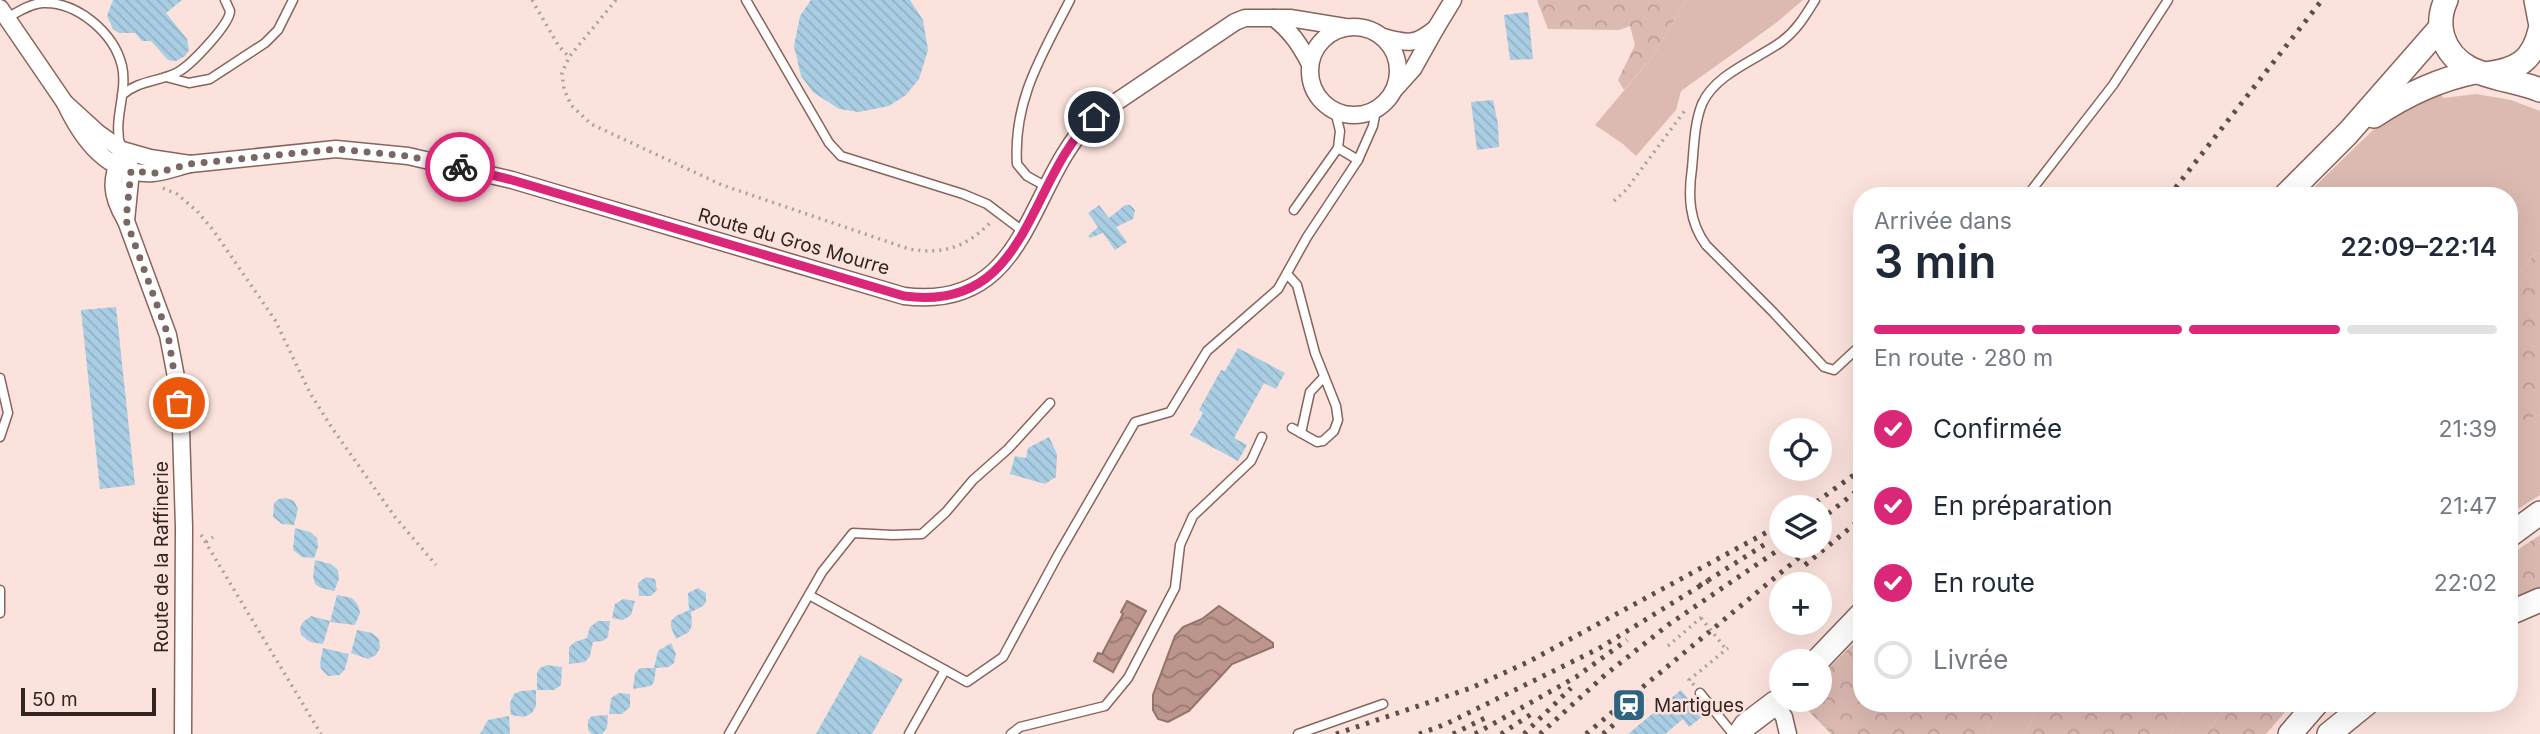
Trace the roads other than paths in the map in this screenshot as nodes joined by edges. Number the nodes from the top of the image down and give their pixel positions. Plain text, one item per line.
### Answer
1 (225, 0) edge
2 (292, 0) edge
3 (746, 0) edge
4 (1070, 0) edge
5 (1453, 0) edge
6 (1815, 0) edge
7 (2168, 0) edge
8 (2536, 0) edge
9 (64, 2) edge
10 (2441, 11) edge
11 (4, 13) edge
12 (1274, 18) junction
13 (2540, 21) edge
14 (1346, 27) junction
15 (1436, 27) junction
16 (2540, 30) edge
17 (1383, 37) junction
18 (1310, 64) junction
19 (2481, 73) junction
20 (166, 77) junction
21 (1395, 89) junction
22 (2540, 90) edge
23 (122, 95) junction
24 (65, 103) junction
25 (1376, 110) junction
26 (1335, 111) junction
27 (2348, 133) junction
28 (1338, 148) junction
29 (122, 150) junction
30 (1358, 160) junction
31 (190, 164) junction
32 (124, 168) junction
33 (1047, 187) junction
34 (2033, 187) edge
35 (2294, 187) edge
36 (1294, 210) dead end
37 (1024, 232) junction
38 (1287, 274) junction
39 (1853, 353) edge
40 (1324, 377) junction
41 (0, 378) edge
42 (1050, 403) dead end
43 (1292, 428) dead end
44 (1301, 433) junction
45 (1262, 436) dead end
46 (0, 437) edge
47 (2540, 513) edge
48 (2518, 529) edge
49 (0, 590) edge
50 (809, 595) junction
51 (2540, 600) edge
52 (2518, 610) edge
53 (0, 613) edge
54 (1853, 623) edge
55 (1828, 649) edge
56 (945, 670) junction
57 (1700, 693) dead end
58 (1383, 704) dead end
59 (1769, 707) edge
60 (1770, 712) edge
61 (1782, 712) edge
62 (2309, 712) edge
63 (2356, 712) edge
64 (183, 734) edge
65 (729, 734) edge
66 (909, 734) edge
67 (1011, 734) edge
68 (1298, 734) edge
69 (1733, 734) edge
70 (1740, 734) edge
71 (1754, 734) edge
72 (1788, 734) edge
73 (2290, 734) edge
74 (2329, 734) edge

1 - 20 lane
2 - 20 lane
3 - 37 lane
4 - 33 lane
5 - 15 street, Route du Gros Mourre
6 - 39 lane
7 - 34 lane
8 - 13 street
9 - 11 lane
9 - 23 lane
10 - 19 street
10 - 27 street
11 - 24 street
12 - 14 street, Route du Gros Mourre
12 - 18 street
12 - 33 street, Route du Gros Mourre
14 - 17 street, Route du Gros Mourre
14 - 18 street
15 - 17 street, Route du Gros Mourre
15 - 21 street, Route du Gros Mourre
16 - 19 street
17 - 21 street
18 - 26 street
19 - 22 street
19 - 27 street
20 - 23 lane
21 - 25 street, Route du Gros Mourre
23 - 29 lane
24 - 29 street
24 - 32 street
25 - 26 street
25 - 30 lane
26 - 28 lane
27 - 35 street
28 - 30 lane
28 - 36 lane
29 - 31 street, Route du Gros Mourre
29 - 32 street, Route de la Raffinerie
30 - 38 lane
31 - 32 street, Route du Gros Mourre
31 - 37 street, Route du Gros Mourre
32 - 64 street, Route de la Raffinerie
33 - 37 street, Route du Gros Mourre
38 - 40 lane
38 - 56 lane
40 - 44 lane
40 - 44 lane
41 - 46 lane
42 - 50 lane
43 - 44 lane
45 - 67 lane
47 - 48 street
49 - 53 lane
50 - 56 lane
50 - 65 lane
51 - 52 street
54 - 55 street
56 - 66 lane
57 - 69 lane
58 - 68 lane
59 - 70 street
60 - 71 street
61 - 72 street
62 - 73 street
63 - 74 street

